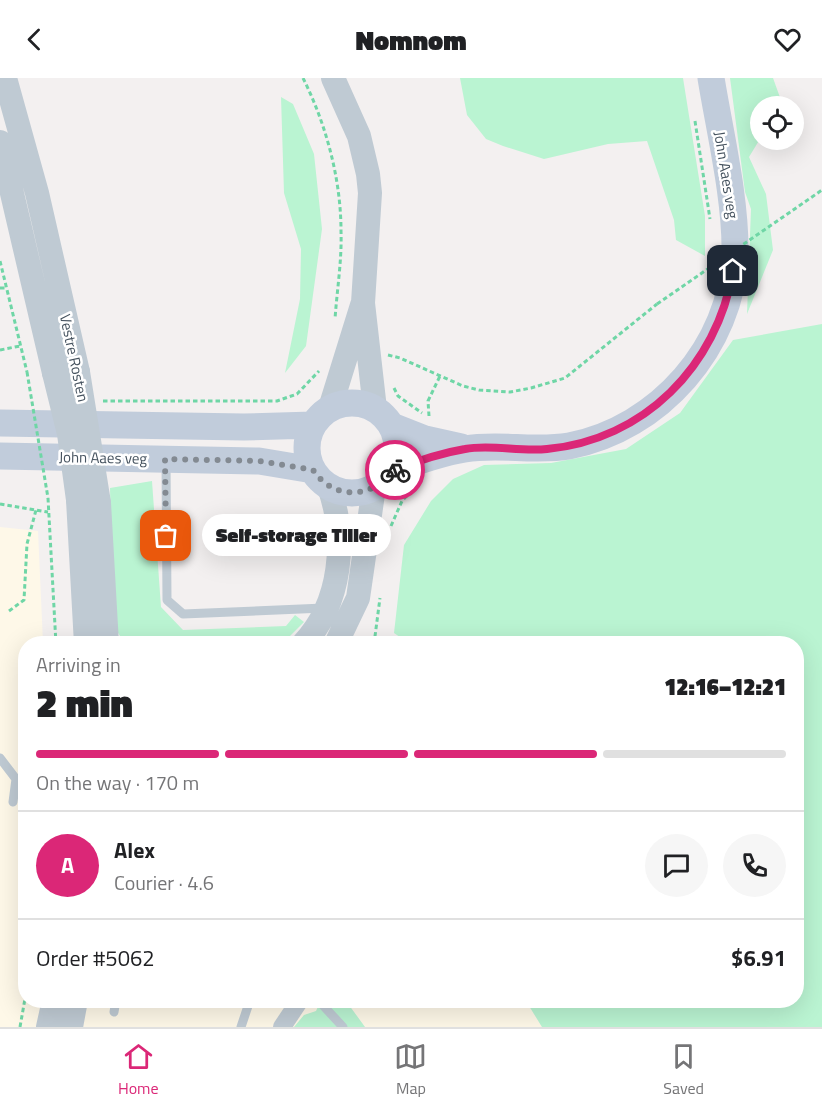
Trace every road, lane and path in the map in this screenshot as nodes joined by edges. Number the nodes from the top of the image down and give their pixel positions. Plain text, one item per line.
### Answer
1 (5, 78) edge
2 (303, 78) edge
3 (333, 78) edge
4 (711, 78) edge
5 (693, 111) dead end
6 (0, 142) edge
7 (822, 190) edge
8 (710, 221) dead end
9 (711, 256) dead end
10 (0, 261) edge
11 (711, 280) dead end
12 (0, 288) edge
13 (6, 288) junction
14 (363, 303) junction
15 (334, 326) dead end
16 (20, 346) junction
17 (0, 350) edge
18 (381, 355) dead end
19 (321, 368) dead end
20 (440, 376) junction
21 (392, 385) dead end
22 (23, 400) dead end
23 (35, 400) dead end
24 (92, 401) dead end
25 (322, 417) junction
26 (384, 417) junction
27 (428, 418) junction
28 (438, 421) dead end
29 (0, 423) edge
30 (464, 449) junction
31 (0, 456) edge
32 (165, 459) junction
33 (321, 478) junction
34 (383, 479) junction
35 (418, 483) dead end
36 (88, 502) junction
37 (0, 504) edge
38 (36, 510) junction
39 (48, 512) junction
40 (391, 526) dead end
41 (381, 592) dead end
42 (326, 608) junction
43 (9, 611) dead end
44 (56, 636) edge
45 (86, 636) edge
46 (106, 636) edge
47 (309, 636) edge
48 (340, 636) edge
49 (375, 636) edge
50 (0, 758) edge
51 (13, 802) dead end
52 (23, 1008) edge
53 (52, 1008) edge
54 (75, 1008) edge
55 (115, 1008) edge
56 (247, 1008) edge
57 (295, 1008) edge
58 (325, 1008) edge
59 (114, 1012) dead end
60 (20, 1027) edge
61 (48, 1027) edge
62 (71, 1027) edge
63 (241, 1027) edge
64 (282, 1027) edge
65 (343, 1027) edge

1 - 36 street, Vestre Rosten, bridge
2 - 15 path
3 - 14 street
4 - 30 main road, John Aaes veg
5 - 8 path
6 - 36 street, Vestre Rosten, bridge
7 - 20 path, bridge
9 - 11 path
10 - 13 path
12 - 13 path
13 - 16 path
14 - 25 street
14 - 26 street
16 - 17 path
16 - 39 path, bridge
18 - 20 path
19 - 24 path
20 - 27 path
21 - 27 path
22 - 23 path
25 - 26 main road
25 - 29 main road
25 - 33 main road
26 - 30 main road, John Aaes veg
26 - 34 main road
27 - 28 path
30 - 34 main road, John Aaes veg
31 - 32 main road, John Aaes veg
32 - 33 main road, John Aaes veg
32 - 42 lane
33 - 34 main road
33 - 42 street
34 - 48 street
35 - 40 path
36 - 45 street, Vestre Rosten
36 - 46 street, Vestre Rosten
37 - 38 path
38 - 39 path
38 - 43 path
39 - 44 path
41 - 49 path
42 - 47 street
50 - 51 lane
52 - 60 path
53 - 61 street
54 - 62 street
55 - 59 lane
56 - 63 lane
57 - 64 street
58 - 65 lane

